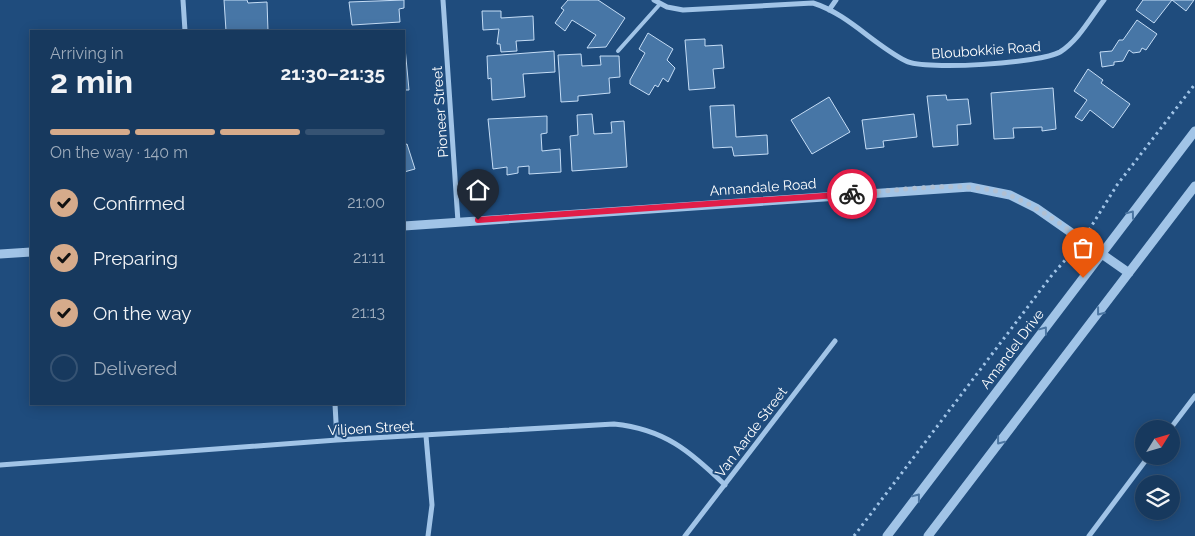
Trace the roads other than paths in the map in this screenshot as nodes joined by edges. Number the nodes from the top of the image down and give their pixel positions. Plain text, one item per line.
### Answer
1 (183, 0) edge
2 (443, 0) edge
3 (654, 0) edge
4 (836, 0) edge
5 (1104, 0) edge
6 (660, 4) junction
7 (829, 10) junction
8 (185, 30) edge
9 (618, 51) dead end
10 (1195, 131) edge
11 (1195, 186) edge
12 (458, 222) junction
13 (405, 226) edge
14 (30, 252) edge
15 (1102, 253) junction
16 (0, 254) edge
17 (1129, 273) junction
18 (835, 341) dead end
19 (1195, 396) edge
20 (335, 405) edge
21 (1177, 420) edge
22 (426, 436) junction
23 (337, 440) junction
24 (0, 465) edge
25 (1143, 465) edge
26 (725, 485) junction
27 (428, 536) edge
28 (685, 536) edge
29 (887, 536) edge
30 (928, 536) edge
31 (1089, 536) edge

1 - 8 street
2 - 12 street, Pioneer Street
3 - 6 street, Bloubokkie Road
4 - 7 street
5 - 7 street, Bloubokkie Road
6 - 7 street, Bloubokkie Road
6 - 9 lane
15 -> 10 street, Amandel Drive
11 - 17 street
12 - 13 street, Annandale Road
12 - 15 street, Annandale Road
14 - 16 street
15 - 17 street, Annandale Road
29 -> 15 street, Amandel Drive
17 -> 30 street
18 - 26 street, Van Aarde Street
19 - 21 street
20 - 23 street
22 - 23 street, Viljoen Street
22 - 26 street, Viljoen Street
22 - 27 street
23 - 24 street, Viljoen Street
25 - 31 street
26 - 28 street, Van Aarde Street

